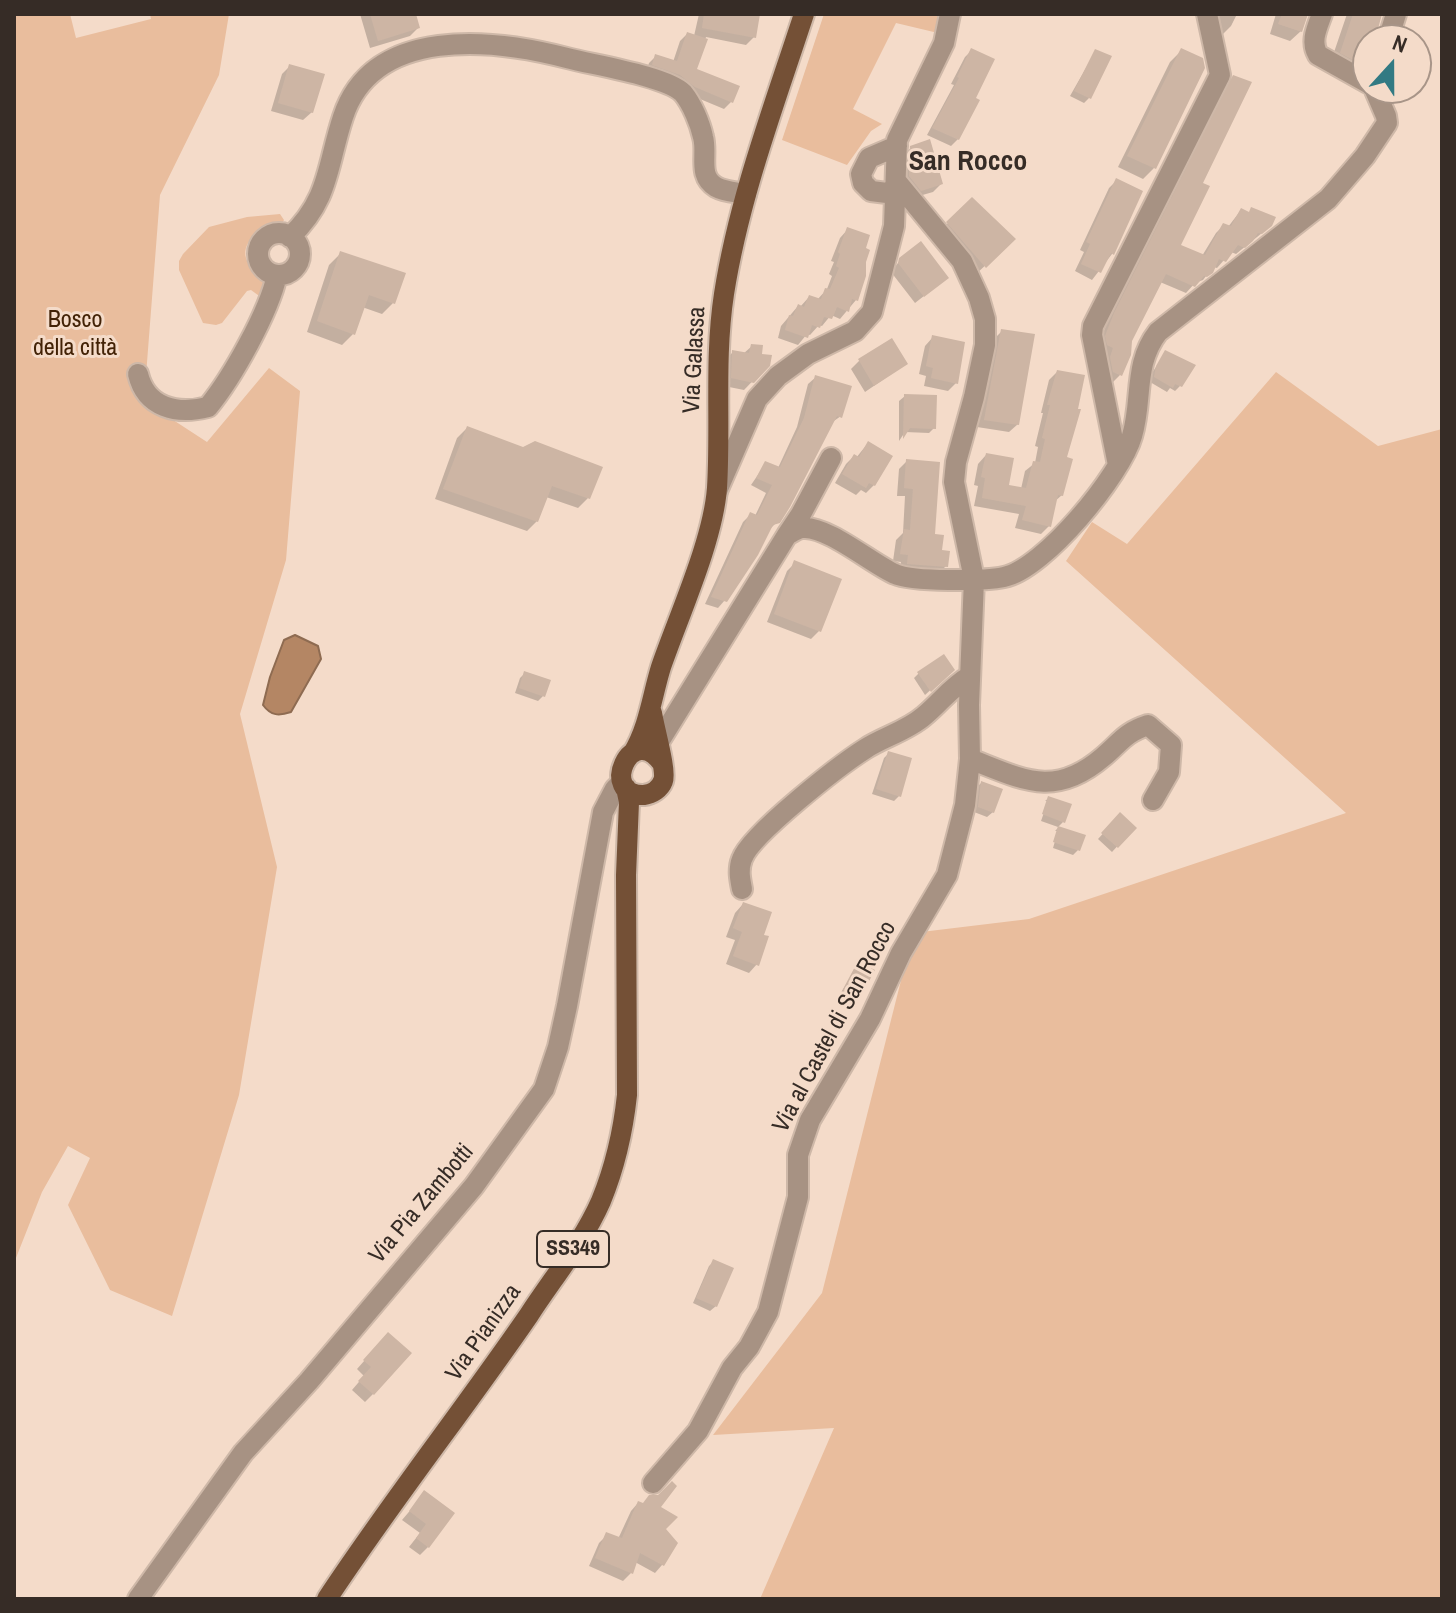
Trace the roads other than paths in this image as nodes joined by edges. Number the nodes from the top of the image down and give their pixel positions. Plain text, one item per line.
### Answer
1 (804, 14) edge
2 (950, 14) edge
3 (969, 14) edge
4 (1207, 14) edge
5 (1322, 14) edge
6 (946, 36) junction
7 (1352, 74) edge
8 (1381, 104) edge
9 (897, 146) junction
10 (897, 185) junction
11 (746, 194) junction
12 (290, 237) junction
13 (277, 275) junction
14 (138, 374) dead end
15 (831, 458) dead end
16 (1118, 465) junction
17 (717, 491) junction
18 (787, 535) junction
19 (974, 579) junction
20 (970, 676) junction
21 (681, 705) junction
22 (651, 707) junction
23 (633, 753) junction
24 (660, 754) junction
25 (970, 759) junction
26 (624, 785) junction
27 (652, 793) junction
28 (1153, 800) dead end
29 (629, 833) junction
30 (742, 889) dead end
31 (653, 1483) dead end
32 (138, 1599) edge
33 (327, 1599) edge

1 - 11 main road, Via Galassa
2 - 6 street
3 - 6 street
4 - 16 street
5 - 7 street
6 - 9 street
8 - 16 street
9 - 10 street
9 - 10 street
10 - 17 street
10 - 19 street, Via al Castel di San Rocco
11 - 12 street
11 - 17 main road, Via Galassa
12 - 13 street
12 - 13 street
13 - 14 street
15 - 18 street
16 - 19 street
17 - 22 main road, Via Galassa
18 - 19 street
18 - 21 street
19 - 20 street, Via al Castel di San Rocco
20 - 25 street, Via al Castel di San Rocco
20 - 30 street
21 - 22 street
21 - 24 street
22 - 23 main road, Via Galassa
22 - 24 main road, Via Galassa
23 - 24 main road
23 - 26 main road, Via Pianizza / SS349
24 - 27 main road, Via Pianizza / SS349
25 - 28 street
25 - 31 street, Via al Castel di San Rocco
26 - 27 main road
26 - 29 main road, Via Pianizza / SS349
26 - 32 street, Via Pia Zambotti
27 - 29 main road, Via Pianizza / SS349
29 - 33 main road, Via Pianizza / SS349

